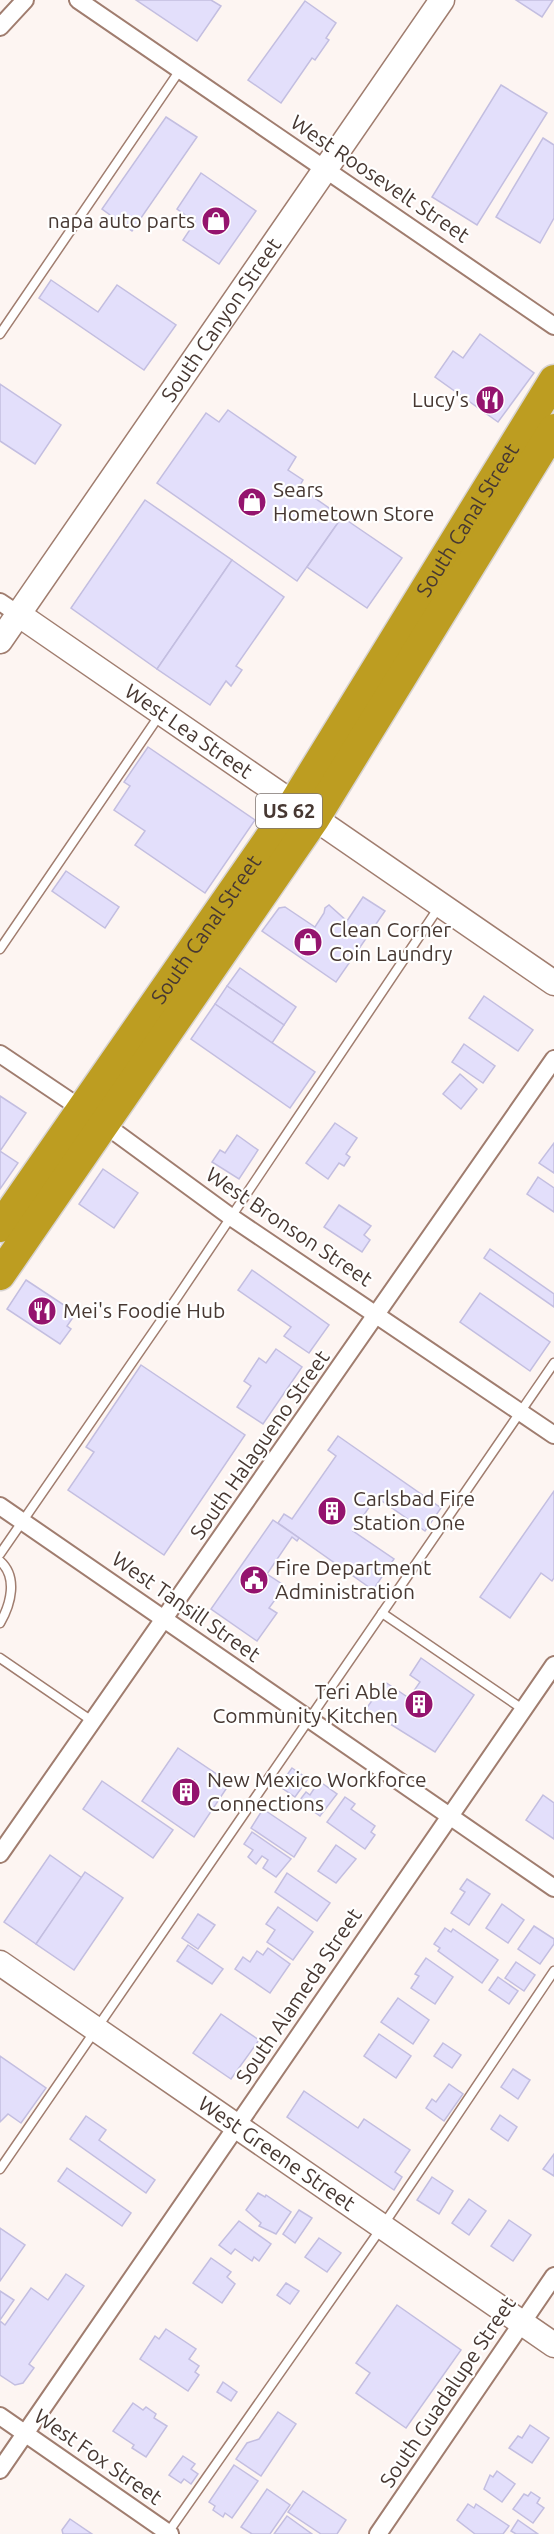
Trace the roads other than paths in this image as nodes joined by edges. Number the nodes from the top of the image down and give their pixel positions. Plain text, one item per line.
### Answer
1 (25, 0) edge
2 (78, 0) edge
3 (442, 0) edge
4 (0, 27) edge
5 (180, 70) junction
6 (325, 169) junction
7 (554, 326) edge
8 (0, 334) edge
9 (554, 380) edge
10 (552, 437) edge
11 (9, 608) edge
12 (0, 641) edge
13 (161, 713) junction
14 (305, 810) junction
15 (441, 904) junction
16 (0, 949) edge
17 (554, 983) edge
18 (0, 1054) edge
19 (554, 1059) edge
20 (93, 1117) junction
21 (231, 1217) junction
22 (0, 1227) edge
23 (0, 1275) edge
24 (378, 1315) junction
25 (554, 1363) edge
26 (520, 1412) junction
27 (554, 1435) edge
28 (0, 1506) edge
29 (24, 1522) junction
30 (0, 1554) edge
31 (0, 1561) edge
32 (382, 1612) junction
33 (165, 1620) junction
34 (0, 1623) edge
35 (0, 1658) edge
36 (554, 1665) edge
37 (524, 1710) junction
38 (309, 1720) junction
39 (92, 1721) junction
40 (450, 1816) junction
41 (0, 1854) edge
42 (554, 1888) edge
43 (0, 1963) edge
44 (554, 1971) edge
45 (96, 2030) junction
46 (237, 2127) junction
47 (0, 2169) edge
48 (382, 2227) junction
49 (554, 2276) edge
50 (522, 2324) junction
51 (554, 2345) edge
52 (0, 2416) edge
53 (25, 2433) junction
54 (0, 2470) edge
55 (168, 2534) edge
56 (378, 2534) edge

1 - 4 street
2 - 5 street, West Roosevelt Street
3 - 6 street, South Canyon Street
5 - 6 street, West Roosevelt Street
5 - 8 lane
6 - 7 street, West Roosevelt Street
6 - 11 street, South Canyon Street
9 - 14 highway, South Canal Street / US 62
10 - 14 highway, South Canal Street / US 62
11 - 12 street, South Canyon Street
11 - 13 street, West Lea Street
13 - 14 street, West Lea Street
13 - 16 lane
14 - 15 street, West Lea Street
14 - 20 highway, South Canal Street / US 62
15 - 17 street, West Lea Street
15 - 21 lane
18 - 20 street, West Bronson Street
19 - 24 street, South Halagueno Street
20 - 21 street, West Bronson Street
20 - 22 highway, South Canal Street / US 62
20 - 23 highway, South Canal Street / US 62
21 - 24 street, West Bronson Street
21 - 29 lane
24 - 26 street, West Bronson Street
24 - 33 street, South Halagueno Street
25 - 26 lane
26 - 27 street, West Bronson Street
26 - 32 lane
28 - 29 street, West Tansill Street
29 - 30 lane
29 - 33 street, West Tansill Street
31 - 34 lane
32 - 37 lane
32 - 38 lane
33 - 38 street, West Tansill Street
33 - 39 street, South Halagueno Street
35 - 39 lane
36 - 37 street, South Alameda Street
37 - 40 street, South Alameda Street
38 - 40 street, West Tansill Street
38 - 45 lane
39 - 41 street, South Halagueno Street
40 - 42 street, West Tansill Street
40 - 46 street, South Alameda Street
43 - 45 street, West Greene Street
44 - 48 lane
45 - 46 street, West Greene Street
45 - 47 lane
46 - 48 street, West Greene Street
46 - 53 street, South Alameda Street
48 - 50 street, West Greene Street
48 - 55 lane
49 - 50 street, South Guadalupe Street
50 - 51 street, West Greene Street
50 - 56 street, South Guadalupe Street
52 - 53 street, West Fox Street
53 - 54 street, South Alameda Street
53 - 55 street, West Fox Street

